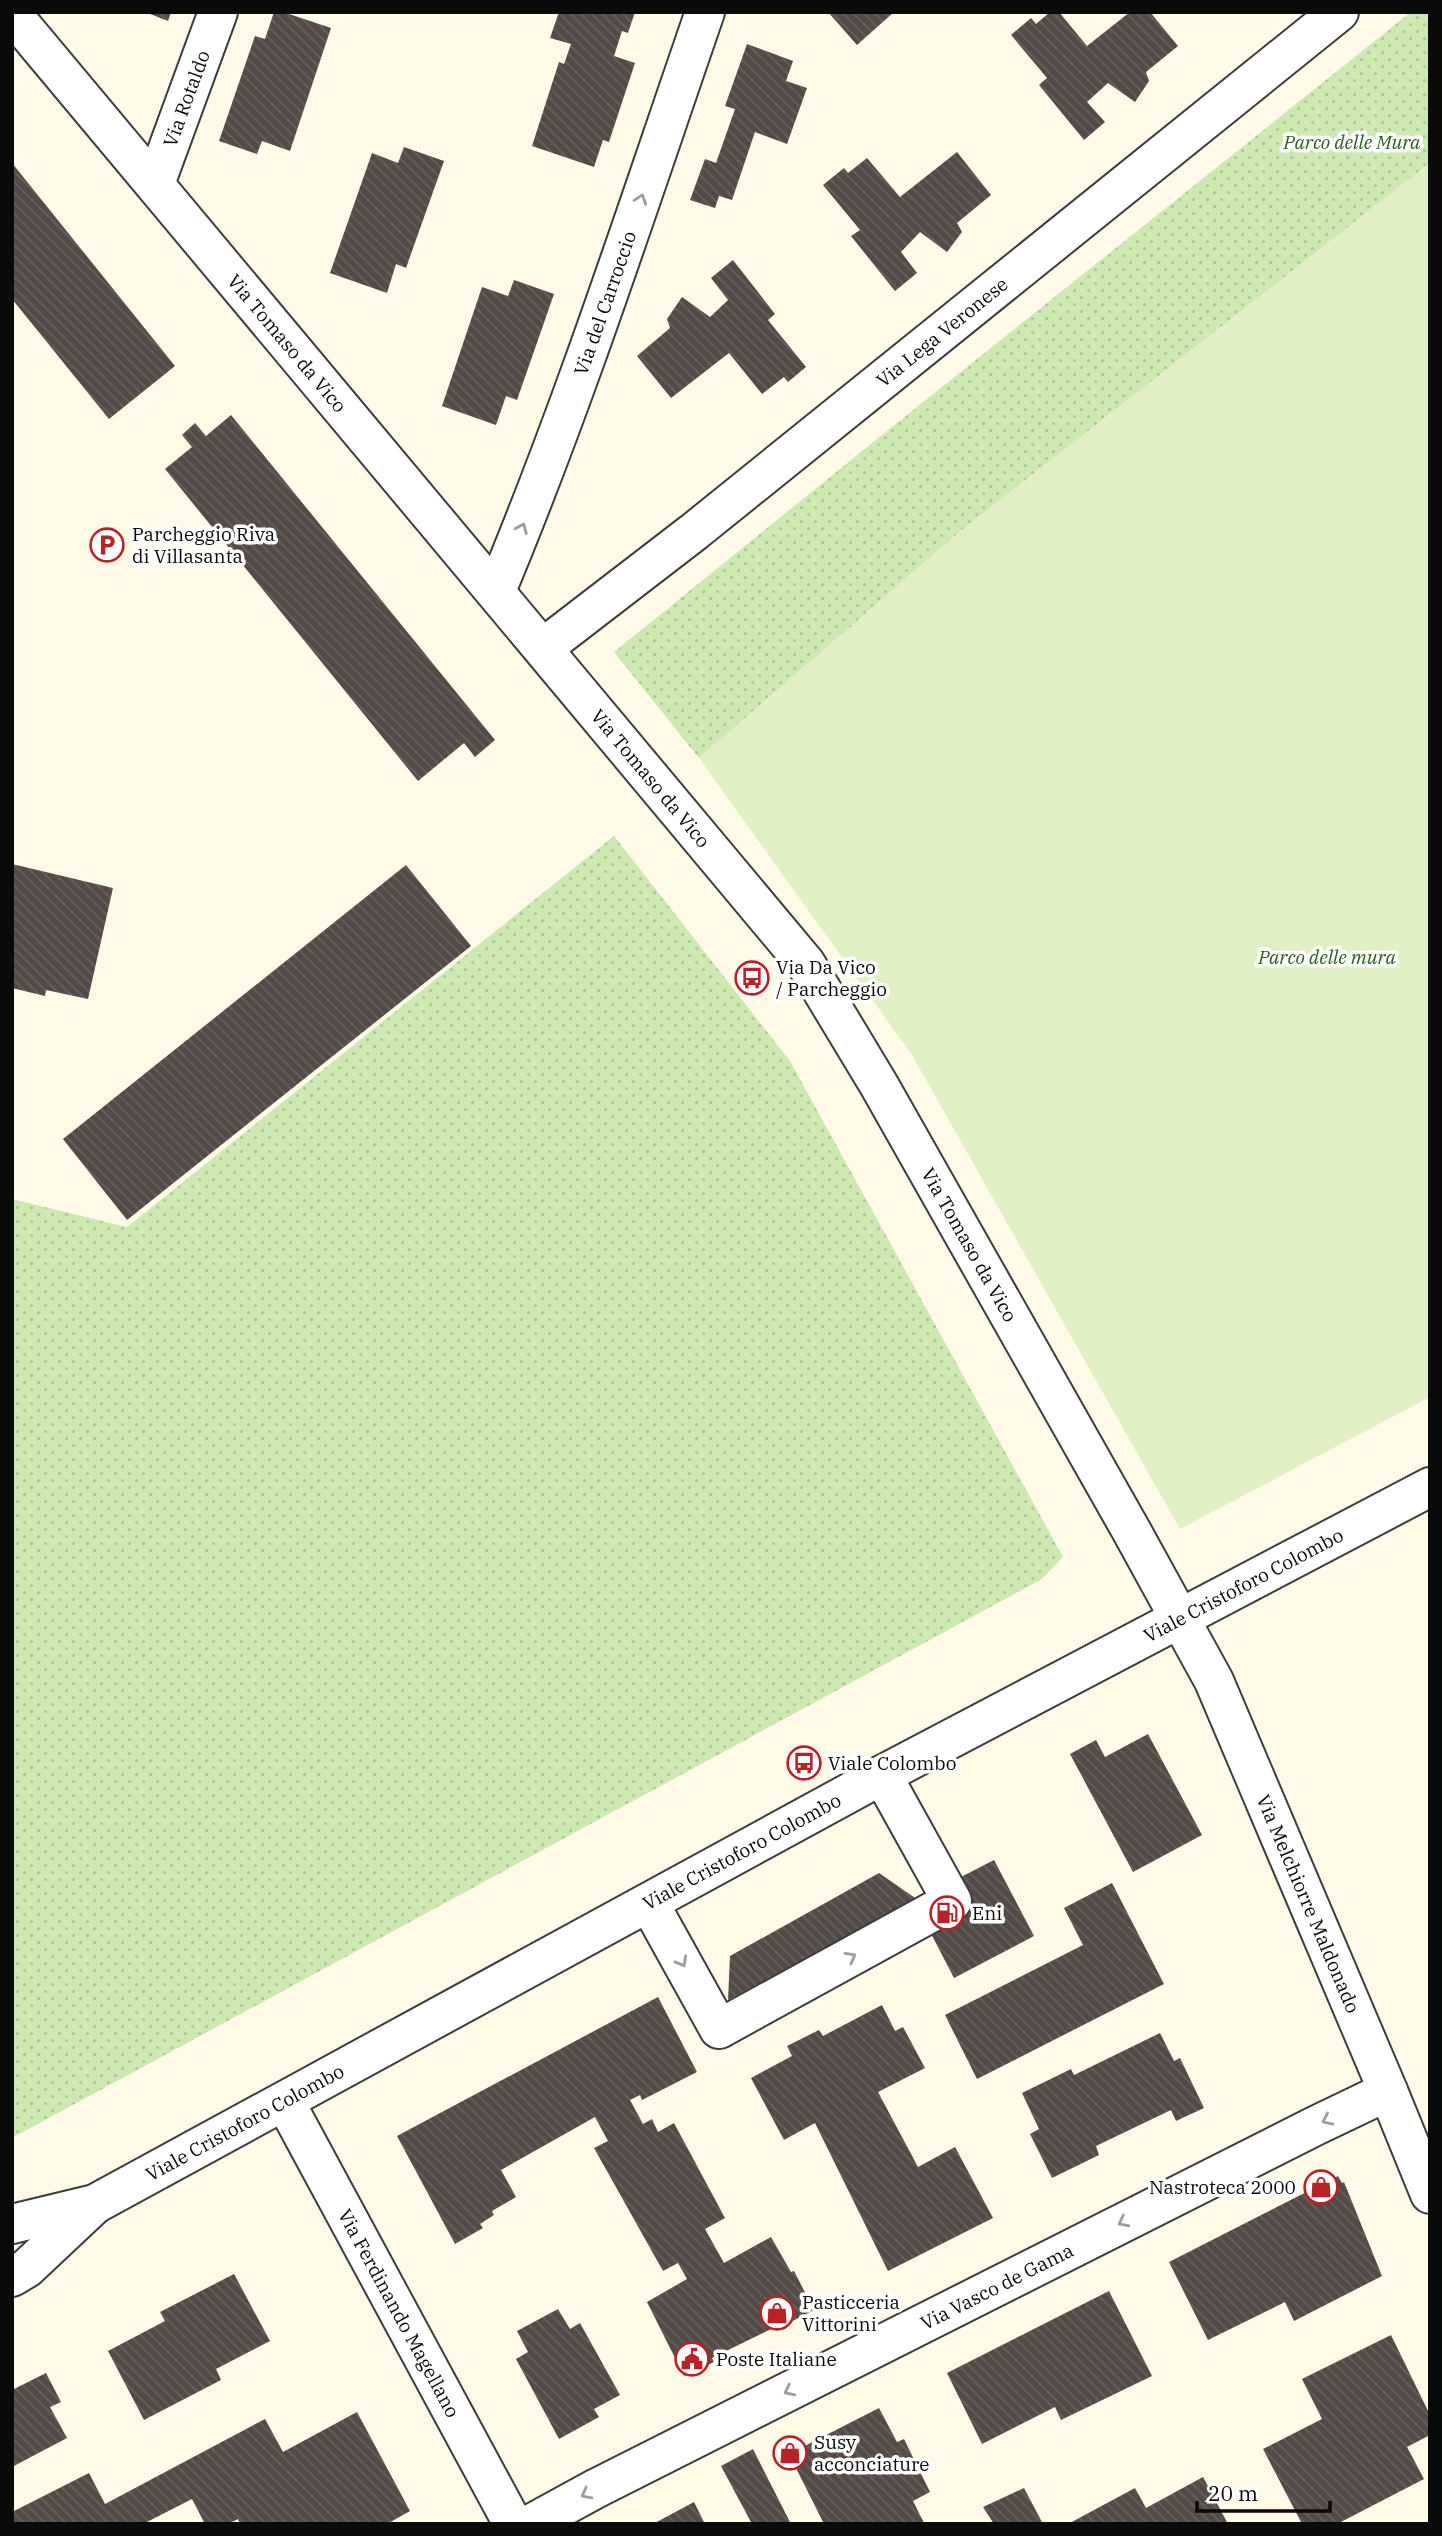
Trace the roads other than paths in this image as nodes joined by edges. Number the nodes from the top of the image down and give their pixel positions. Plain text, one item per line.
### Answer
1 (218, 12) edge
2 (705, 12) edge
3 (1339, 12) edge
4 (12, 14) edge
5 (155, 184) junction
6 (496, 591) junction
7 (543, 648) junction
8 (1430, 1487) edge
9 (1180, 1617) junction
10 (882, 1775) junction
11 (649, 1903) junction
12 (1388, 2091) junction
13 (285, 2102) junction
14 (1430, 2194) edge
15 (95, 2204) junction
16 (12, 2224) edge
17 (12, 2277) edge
18 (513, 2524) edge
19 (531, 2524) edge

1 - 5 street, Via Rotaldo
6 -> 2 street, Via del Carroccio
3 - 7 street, Via Lega Veronese
4 - 5 street, Via Tomaso da Vico
5 - 6 street, Via Tomaso da Vico
6 - 7 street, Via Tomaso da Vico
7 - 9 street, Via Tomaso da Vico
8 - 9 street, Viale Cristoforo Colombo
9 - 10 street, Viale Cristoforo Colombo
9 - 12 street, Via Melchiorre Maldonado
10 - 11 street, Viale Cristoforo Colombo
11 -> 10 street
11 - 13 street, Viale Cristoforo Colombo
12 - 14 street, Via Melchiorre Maldonado
12 -> 19 street, Via Vasco de Gama
13 - 15 street, Viale Cristoforo Colombo
13 - 18 street, Via Ferdinando Magellano
15 - 16 street, Viale Cristoforo Colombo
15 - 17 street, Viale Cristoforo Colombo

